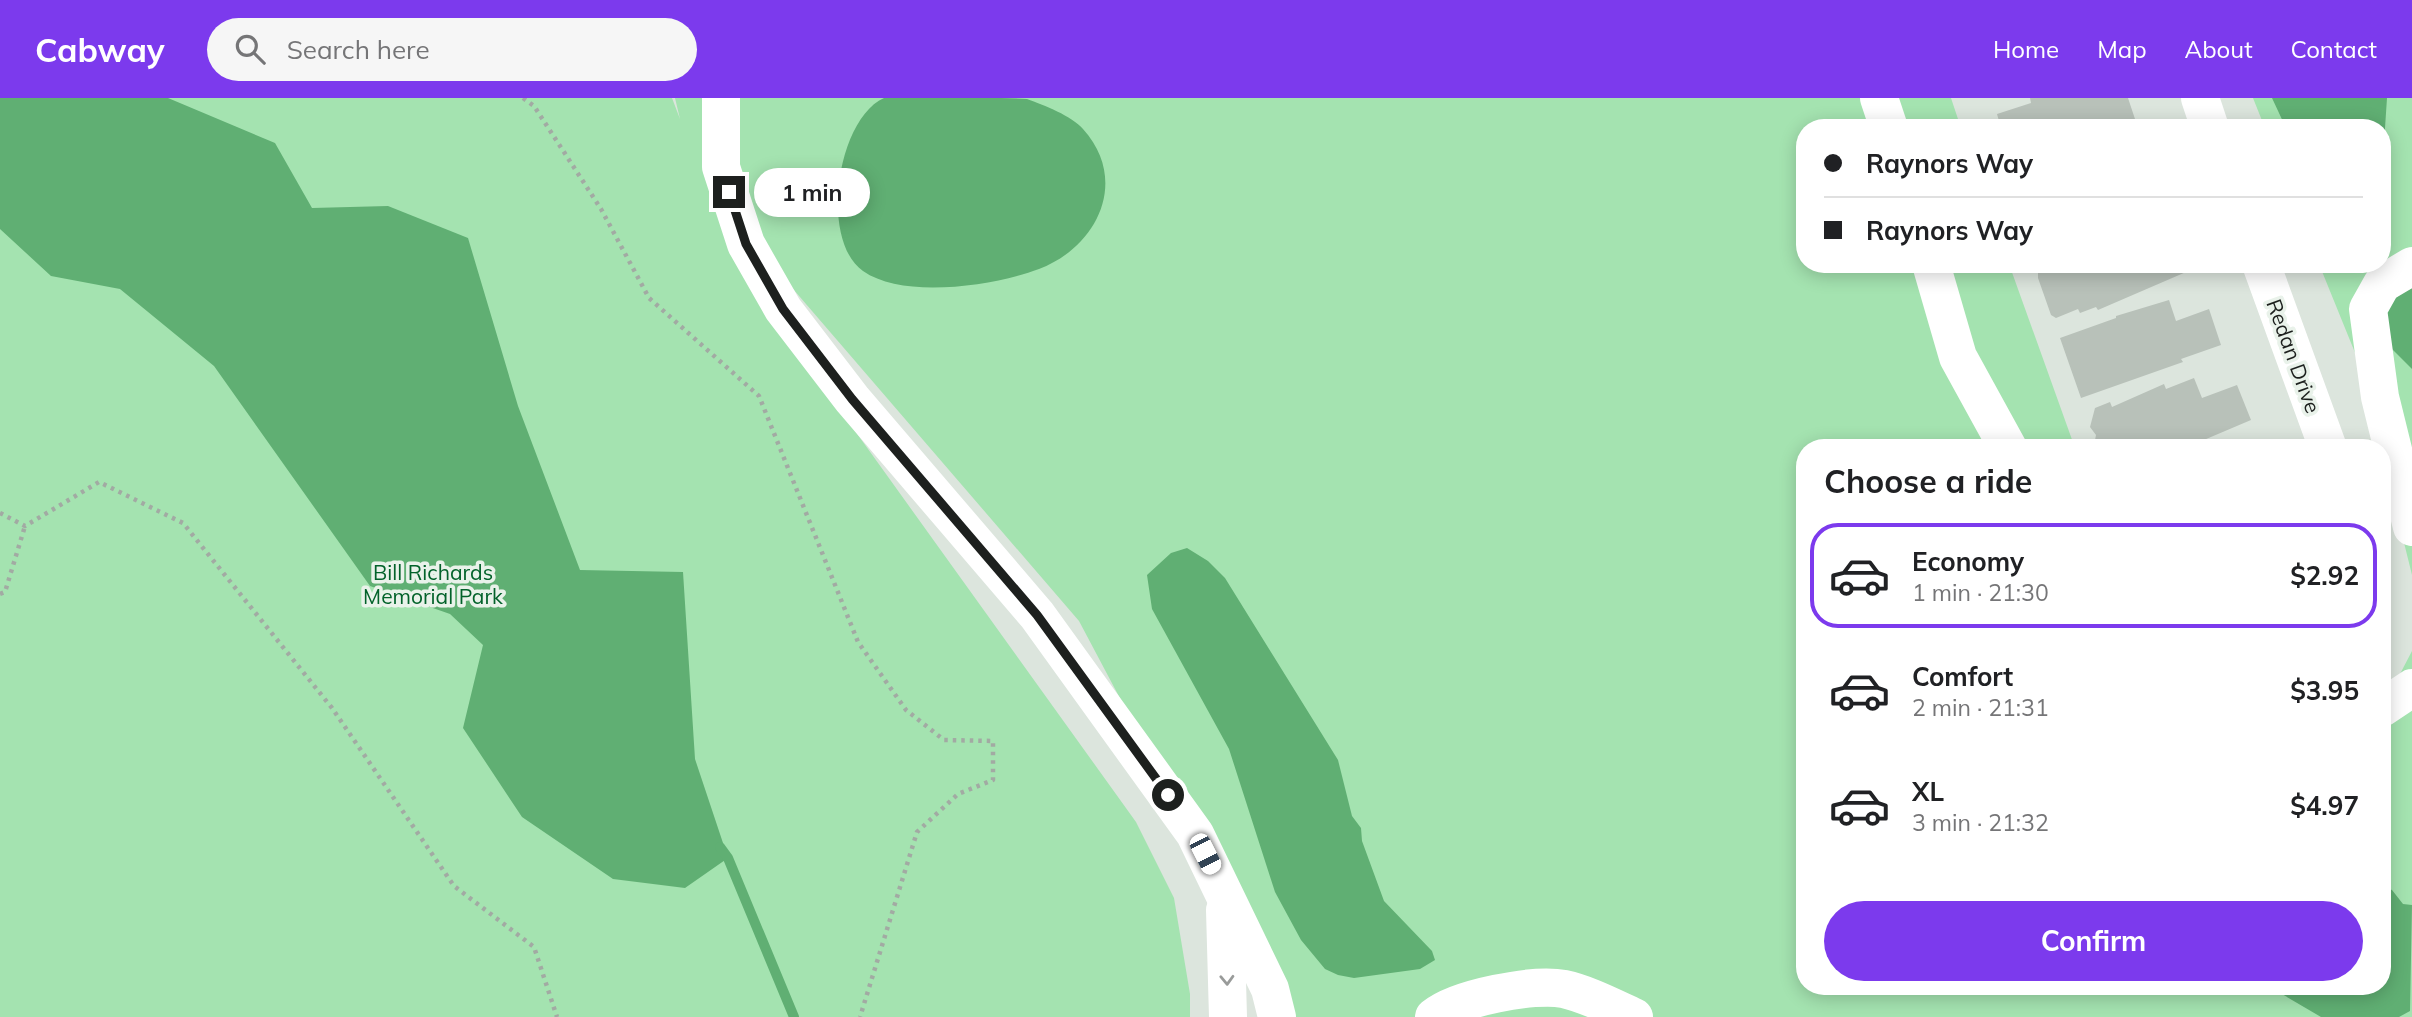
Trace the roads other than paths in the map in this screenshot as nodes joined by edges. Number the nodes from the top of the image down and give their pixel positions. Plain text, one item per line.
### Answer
1 (721, 98) edge
2 (1878, 98) edge
3 (2200, 98) edge
4 (1886, 119) edge
5 (2207, 119) edge
6 (2412, 266) edge
7 (1934, 273) edge
8 (2264, 273) edge
9 (2003, 439) edge
10 (2325, 439) edge
11 (2390, 439) edge
12 (2391, 442) edge
13 (2412, 527) edge
14 (2412, 688) edge
15 (2391, 702) edge
16 (1225, 894) junction
17 (1228, 1017) edge
18 (1277, 1017) edge
19 (1434, 1017) edge
20 (1634, 1017) edge

1 - 16 street
2 - 4 street
3 - 5 street
6 - 11 street
7 - 9 street
8 - 10 street, Redan Drive
12 - 13 street
14 - 15 street
16 -> 17 street
16 - 18 street
19 - 20 street

